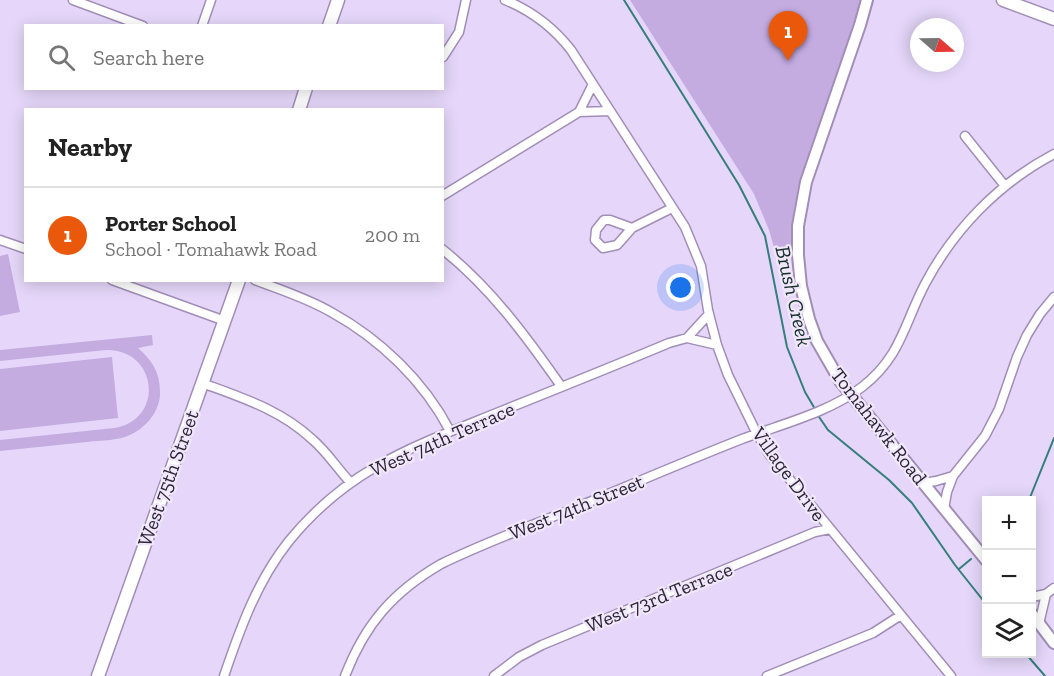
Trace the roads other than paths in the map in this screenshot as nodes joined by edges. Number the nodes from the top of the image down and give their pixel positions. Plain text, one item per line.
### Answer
1 (73, 0) edge
2 (211, 0) edge
3 (338, 0) edge
4 (466, 0) edge
5 (505, 0) edge
6 (867, 0) edge
7 (1003, 0) edge
8 (90, 3) edge
9 (1054, 19) edge
10 (138, 24) edge
11 (203, 24) edge
12 (330, 24) edge
13 (444, 55) edge
14 (592, 84) junction
15 (305, 90) edge
16 (300, 108) edge
17 (610, 111) junction
18 (579, 112) junction
19 (965, 136) dead end
20 (1054, 154) edge
21 (1005, 186) junction
22 (444, 195) edge
23 (672, 208) junction
24 (632, 228) dead end
25 (0, 240) edge
26 (24, 248) edge
27 (444, 251) edge
28 (118, 282) edge
29 (238, 282) edge
30 (260, 282) edge
31 (1054, 297) edge
32 (709, 314) junction
33 (225, 321) junction
34 (687, 338) junction
35 (717, 345) junction
36 (202, 384) junction
37 (561, 387) junction
38 (850, 394) junction
39 (450, 431) junction
40 (757, 434) junction
41 (953, 476) junction
42 (350, 482) junction
43 (923, 483) junction
44 (944, 509) junction
45 (830, 529) junction
46 (982, 554) edge
47 (1054, 588) edge
48 (1046, 594) junction
49 (1036, 596) edge
50 (901, 615) junction
51 (1036, 620) edge
52 (1039, 624) junction
53 (1054, 642) edge
54 (99, 676) edge
55 (224, 676) edge
56 (345, 676) edge
57 (494, 676) edge
58 (767, 676) edge
59 (951, 676) edge

1 - 8 street
2 - 11 street
3 - 12 main road
4 - 13 street
5 - 14 street, Village Drive
6 - 38 street, Tomahawk Road
7 - 9 main road
8 - 10 street
14 - 17 street, Village Drive
14 - 18 street
15 - 16 main road
17 - 18 street
17 - 23 street, Village Drive
18 - 22 street
19 - 21 street
20 - 21 street, West 74th Street
21 - 38 street, West 74th Street
23 - 24 street
23 - 32 street, Village Drive
25 - 26 street
27 - 37 street
28 - 33 street
29 - 33 main road, West 75th Street
30 - 39 street
31 - 41 street
32 - 34 street, West 74th Terrace
32 - 35 street, Village Drive
33 - 36 main road, West 75th Street
34 - 35 street
34 - 37 street, West 74th Terrace
35 - 40 street, Village Drive
36 - 42 street
36 - 54 main road, West 75th Street
37 - 39 street, West 74th Terrace
38 - 40 street, West 74th Street
38 - 43 street, Tomahawk Road
39 - 42 street, West 74th Terrace
40 - 45 street, Village Drive
40 - 56 street, West 74th Street
41 - 43 street
41 - 44 street
42 - 55 street, West 74th Terrace
43 - 44 street, Tomahawk Road
44 - 46 street, Tomahawk Road
45 - 50 street, Village Drive
45 - 57 street, West 73rd Terrace
47 - 48 street
48 - 49 street
48 - 52 street
50 - 58 street
50 - 59 street, Village Drive
51 - 52 street
52 - 53 street

